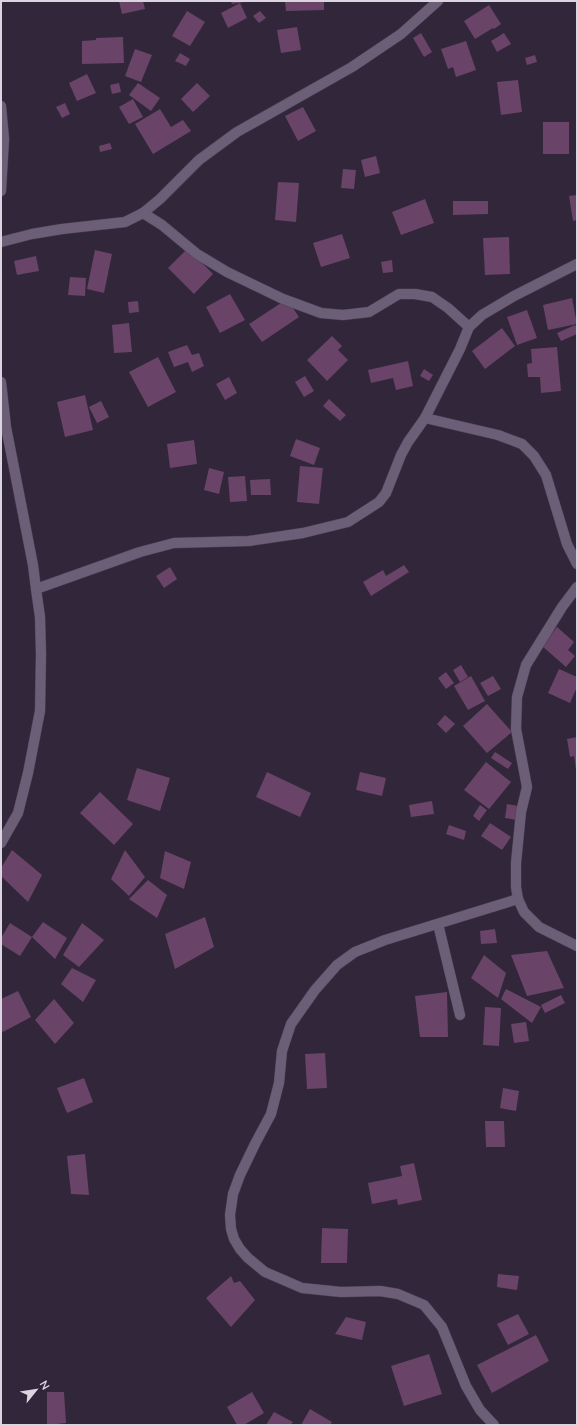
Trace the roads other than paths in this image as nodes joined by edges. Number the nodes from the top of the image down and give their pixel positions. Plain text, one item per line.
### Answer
1 (438, 1) edge
2 (1, 106) edge
3 (1, 191) edge
4 (143, 213) junction
5 (1, 242) edge
6 (577, 264) edge
7 (469, 327) junction
8 (1, 382) edge
9 (425, 418) junction
10 (577, 564) edge
11 (577, 587) edge
12 (36, 589) junction
13 (1, 843) edge
14 (518, 899) junction
15 (438, 924) junction
16 (577, 946) edge
17 (460, 1015) dead end
18 (494, 1425) edge

1 - 4 street
2 - 3 street
4 - 5 street
4 - 7 street
6 - 7 street
7 - 9 street
8 - 12 street
9 - 10 street
9 - 12 street
11 - 14 street
12 - 13 street
14 - 15 street
14 - 16 street
15 - 17 street
15 - 18 street

